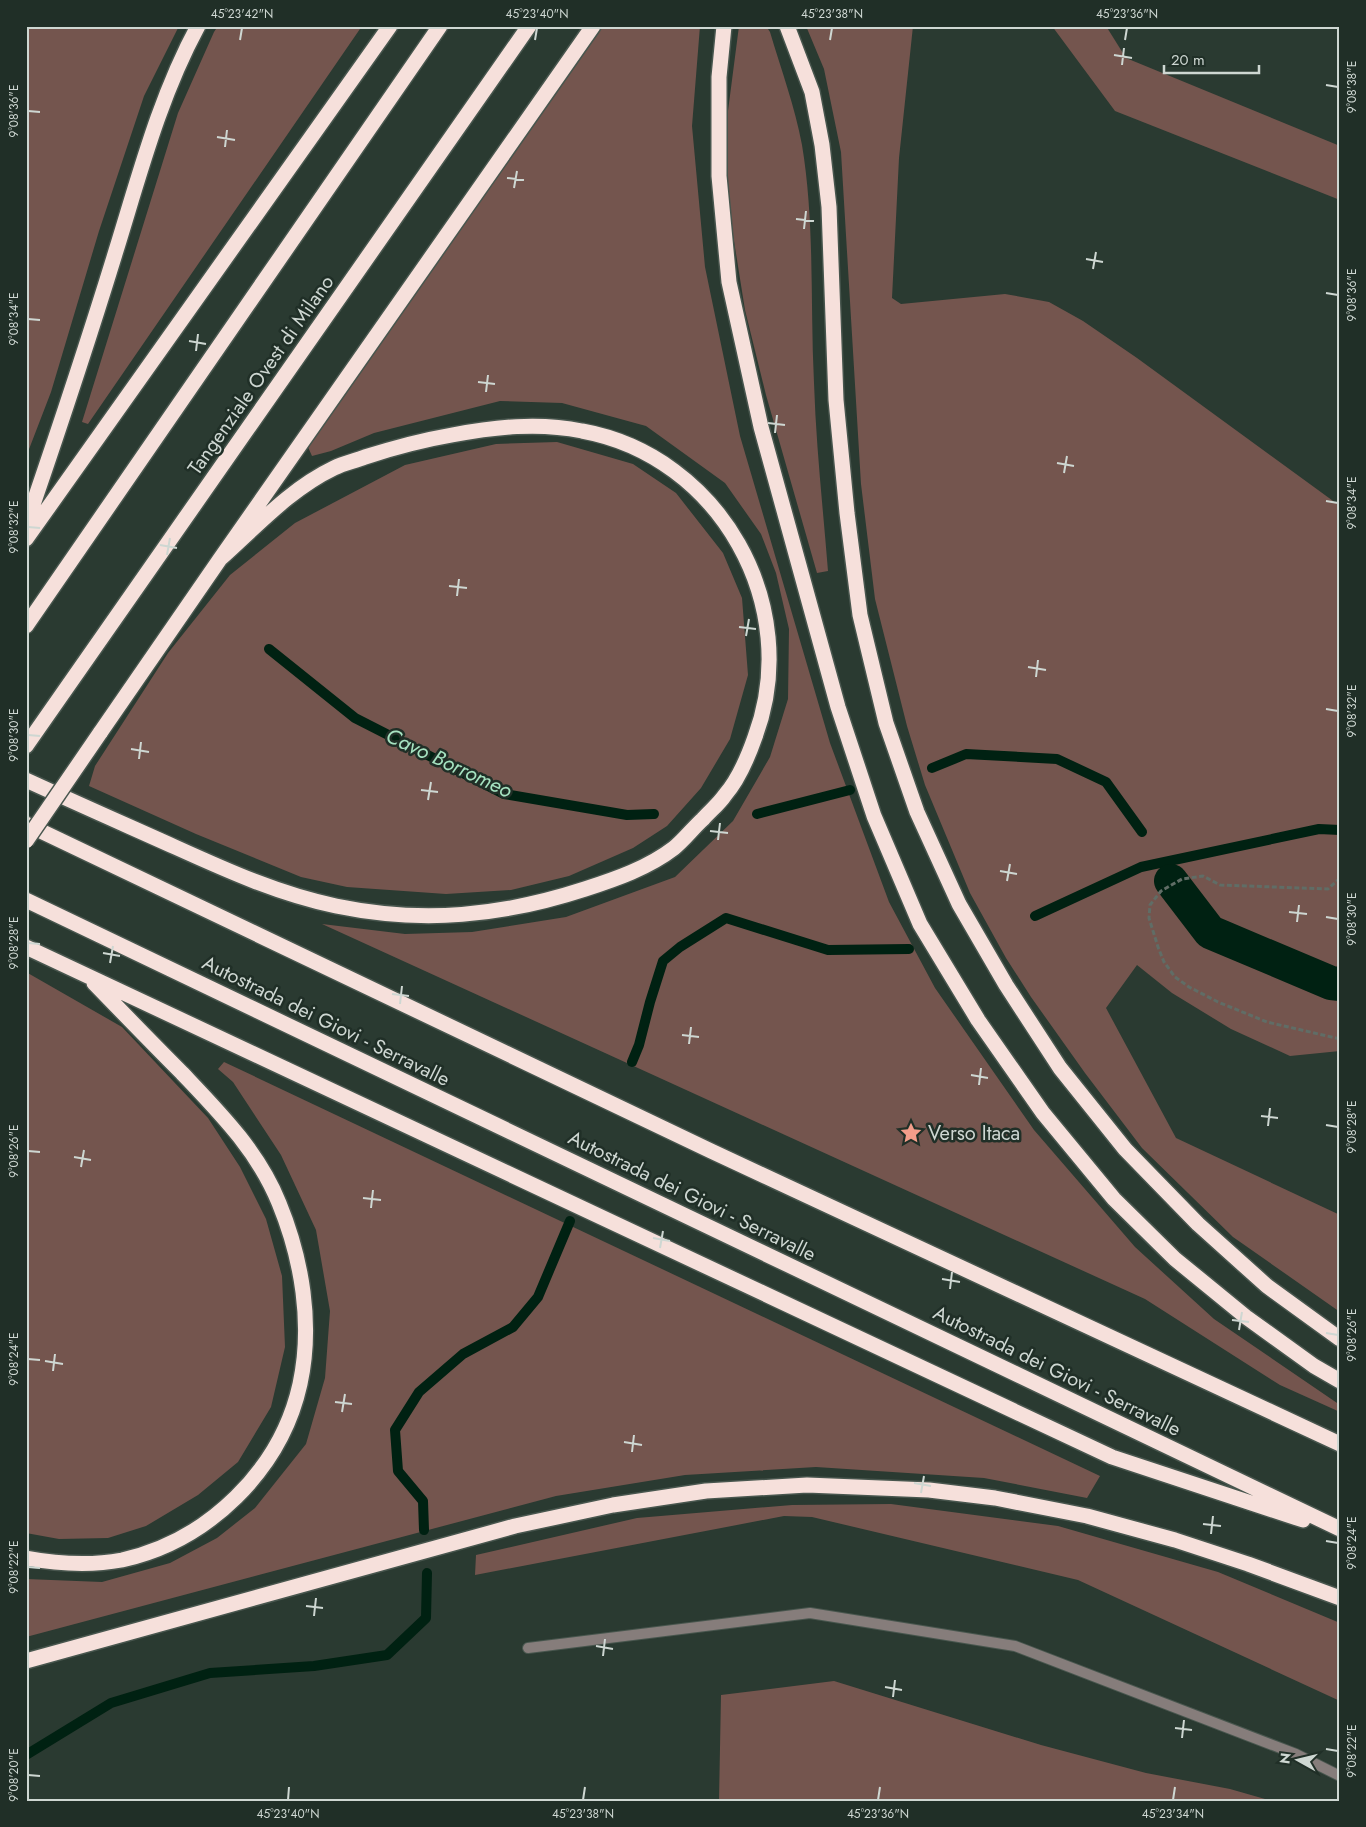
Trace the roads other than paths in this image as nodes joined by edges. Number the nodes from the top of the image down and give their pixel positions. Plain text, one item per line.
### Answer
1 (198, 26) edge
2 (390, 26) edge
3 (440, 26) edge
4 (528, 26) edge
5 (593, 26) edge
6 (724, 26) edge
7 (787, 26) edge
8 (26, 525) edge
9 (26, 539) edge
10 (220, 559) junction
11 (26, 626) edge
12 (26, 746) edge
13 (26, 780) edge
14 (26, 824) edge
15 (26, 841) edge
16 (26, 900) edge
17 (26, 947) edge
18 (88, 976) junction
19 (1340, 1339) edge
20 (1340, 1381) edge
21 (1340, 1444) edge
22 (1340, 1531) edge
23 (26, 1558) edge
24 (1340, 1598) edge
25 (528, 1648) dead end
26 (26, 1661) edge
27 (1340, 1776) edge

1 - 8 highway
2 - 9 highway
3 - 11 highway
4 - 12 highway, Tangenziale Ovest di Milano
5 - 10 highway
6 - 20 highway
7 - 19 highway
10 - 13 highway
10 - 15 highway, bridge
14 - 21 highway
16 - 22 highway, Autostrada dei Giovi - Serravalle
17 - 18 highway
18 - 22 highway
18 - 23 highway
24 - 26 highway
25 - 27 lane

